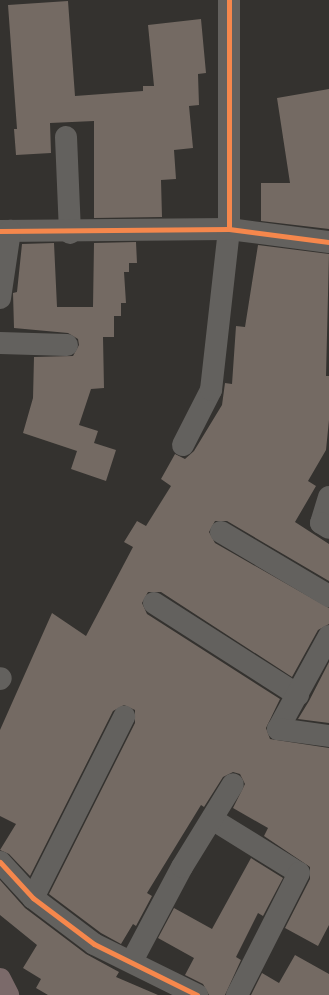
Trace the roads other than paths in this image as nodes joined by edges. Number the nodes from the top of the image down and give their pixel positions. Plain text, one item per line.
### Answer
1 (229, 0) edge
2 (66, 137) dead end
3 (229, 229) junction
4 (5, 231) edge
5 (70, 233) junction
6 (329, 242) edge
7 (0, 298) edge
8 (0, 343) edge
9 (67, 345) dead end
10 (183, 445) dead end
11 (329, 497) edge
12 (329, 528) edge
13 (221, 532) dead end
14 (329, 596) edge
15 (154, 603) dead end
16 (329, 636) edge
17 (298, 695) junction
18 (124, 717) dead end
19 (329, 736) edge
20 (232, 784) dead end
21 (212, 819) junction
22 (0, 862) edge
23 (33, 898) junction
24 (132, 961) junction
25 (0, 979) edge
26 (8, 995) edge
27 (197, 995) edge
28 (237, 995) edge

1 - 3 street
2 - 5 street
3 - 5 street
3 - 6 street
3 - 10 street
4 - 5 street
4 - 7 street
8 - 9 street
11 - 12 street
13 - 14 street
15 - 17 street
16 - 17 street
17 - 19 street
18 - 23 street
20 - 21 street
21 - 24 street
21 - 28 street
22 - 23 street
23 - 24 street
24 - 27 street
25 - 26 highway

